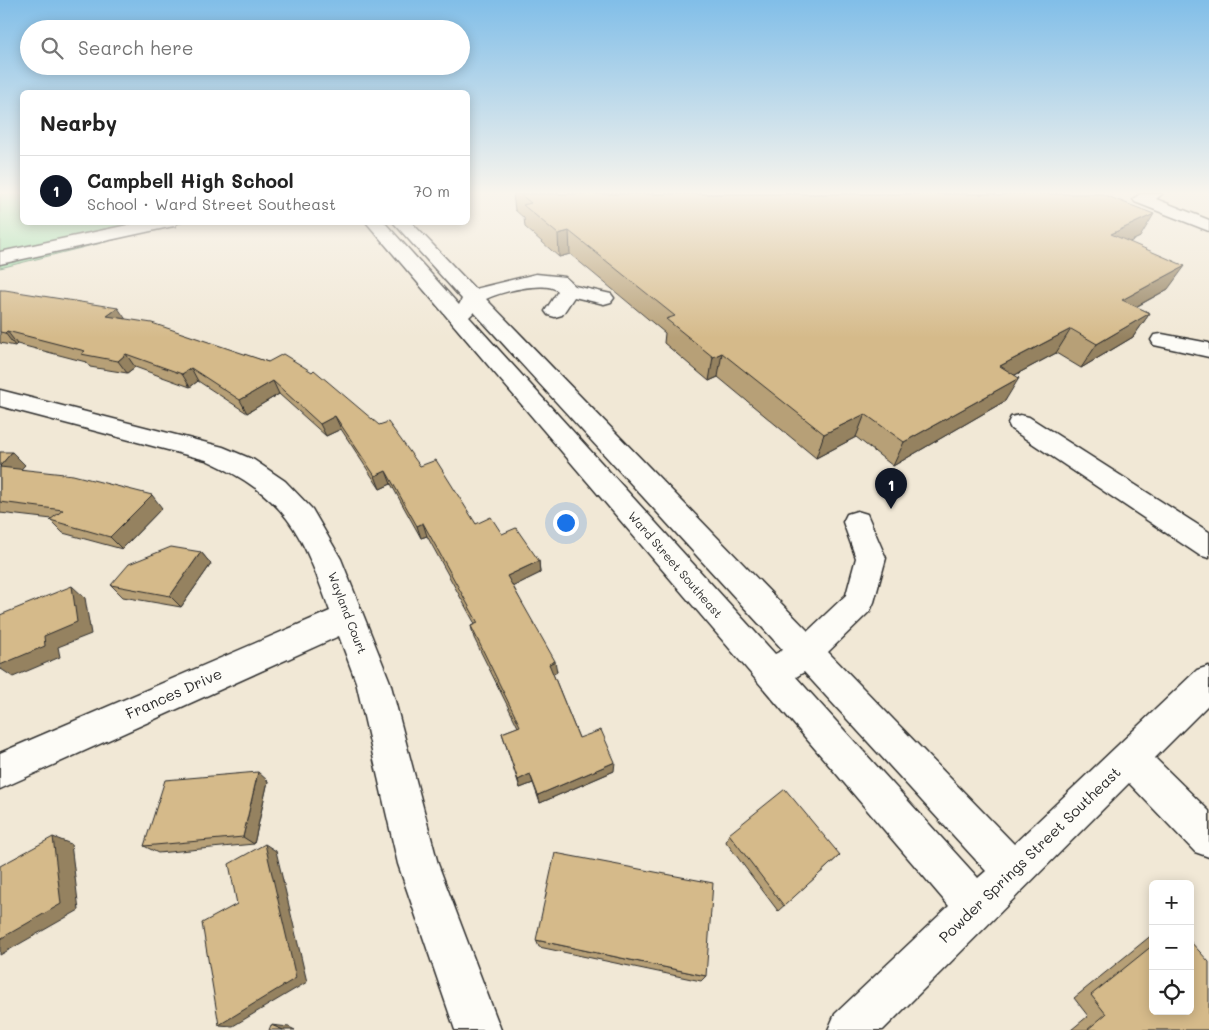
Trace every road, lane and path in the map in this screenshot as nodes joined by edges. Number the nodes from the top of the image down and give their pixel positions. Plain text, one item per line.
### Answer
1 (74, 242) edge
2 (392, 242) edge
3 (420, 242) edge
4 (0, 258) edge
5 (568, 290) junction
6 (473, 298) junction
7 (604, 298) dead end
8 (554, 311) dead end
9 (460, 320) junction
10 (1162, 340) dead end
11 (1209, 350) edge
12 (0, 398) edge
13 (1020, 423) dead end
14 (857, 522) dead end
15 (1209, 547) edge
16 (349, 617) junction
17 (806, 653) junction
18 (772, 674) junction
19 (1209, 681) edge
20 (1130, 758) junction
21 (0, 771) edge
22 (1209, 838) edge
23 (1014, 872) junction
24 (977, 907) junction
25 (478, 1030) edge
26 (851, 1030) edge

1 - 4 street
2 - 9 street, Ward Street Southeast
3 - 6 street
5 - 6 street
5 - 7 street
5 - 8 street
6 - 9 street
6 - 17 street
9 - 18 street, Ward Street Southeast
10 - 11 street
12 - 16 street, Wayland Court
13 - 15 street
14 - 17 street
16 - 21 street, Frances Drive
16 - 25 street, Wayland Court
17 - 18 street
17 - 23 street
18 - 24 street, Ward Street Southeast
19 - 20 street, Powder Springs Street Southeast
20 - 22 street
20 - 23 street, Powder Springs Street Southeast
23 - 24 street, Powder Springs Street Southeast
24 - 26 street, Powder Springs Street Southeast

